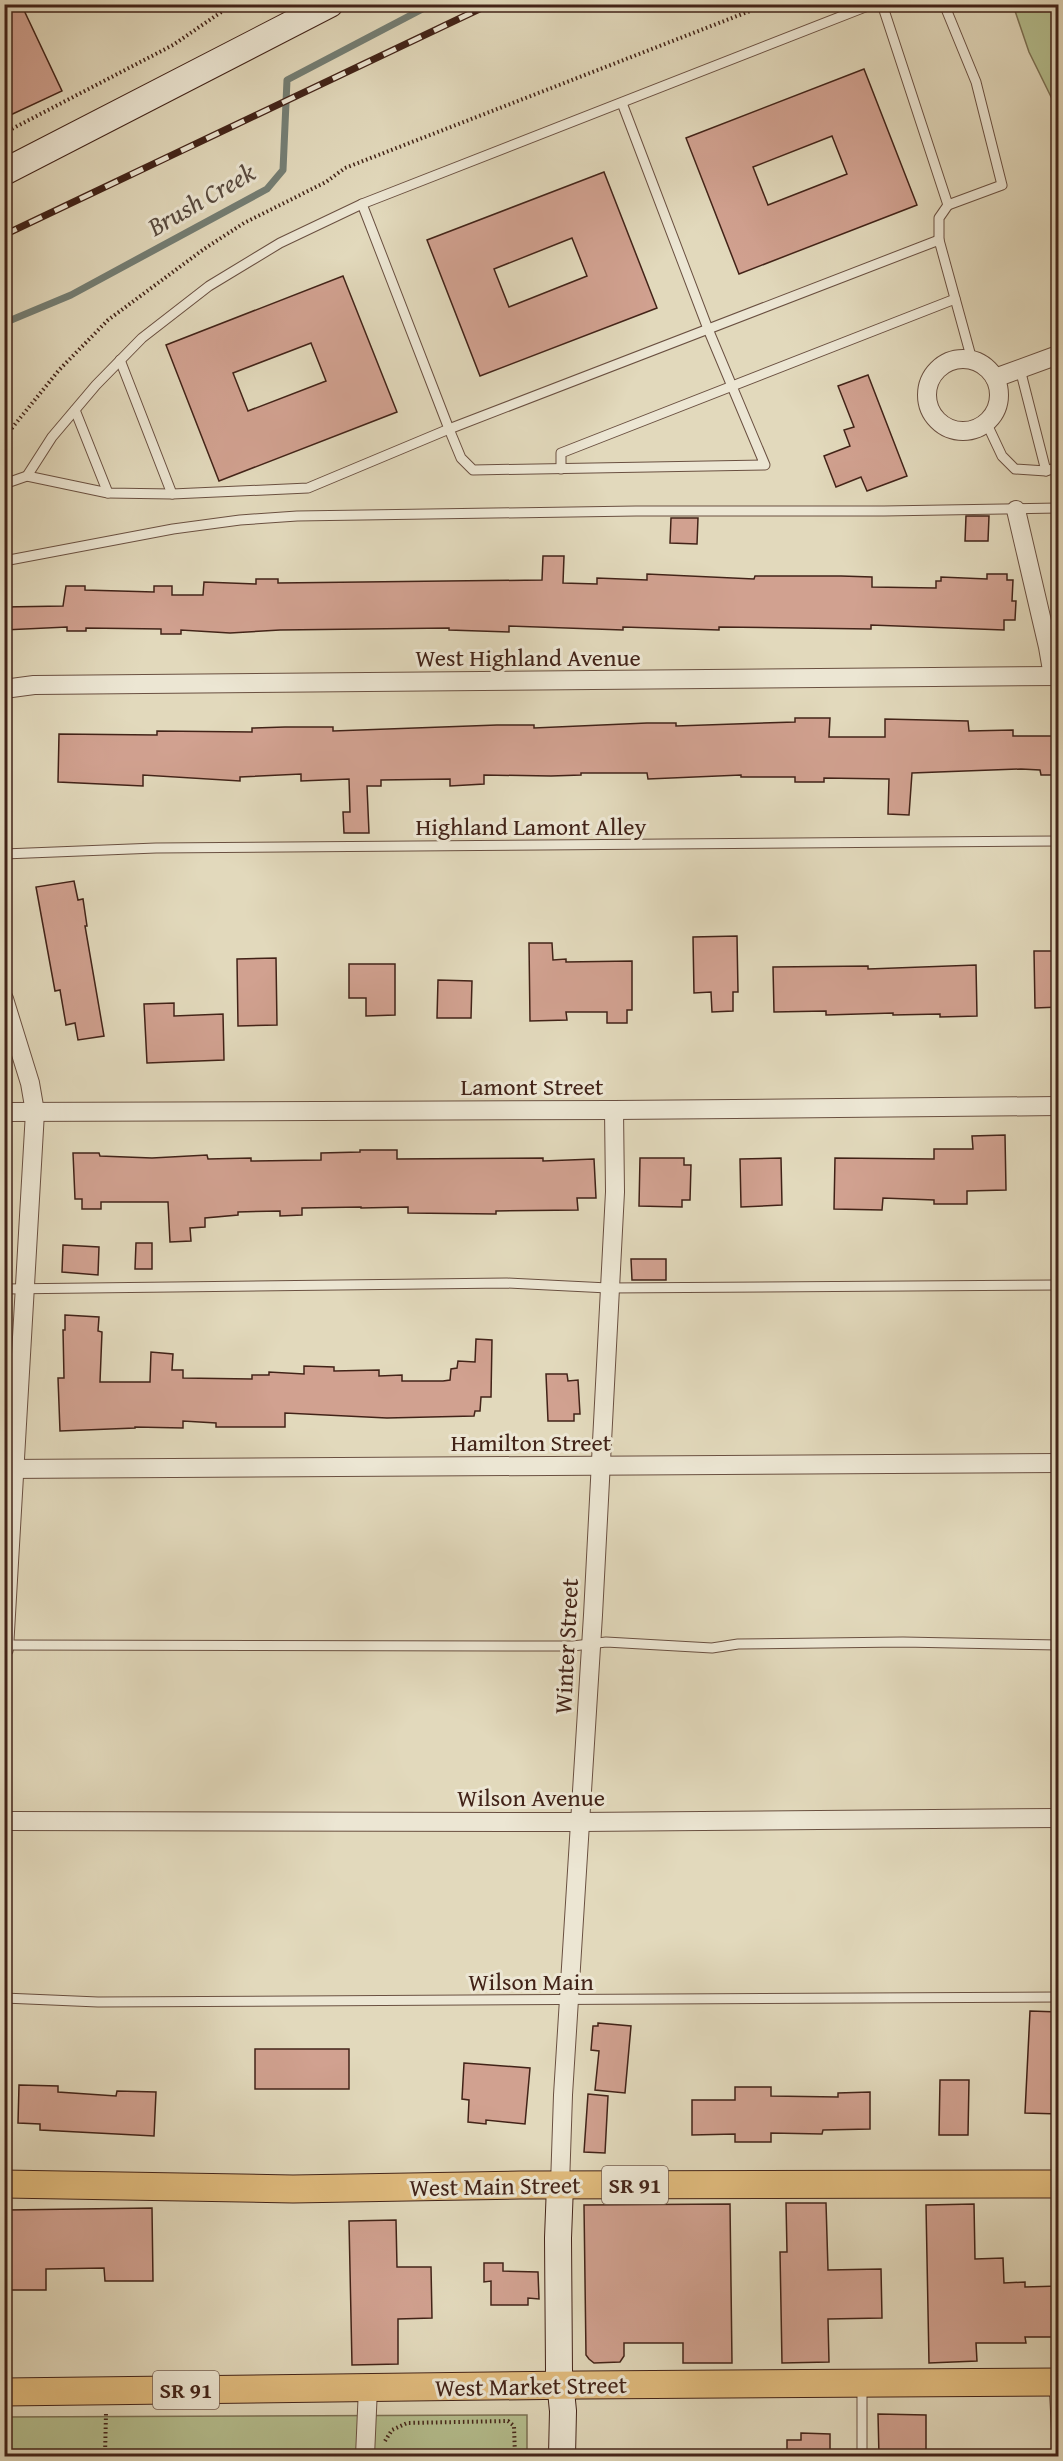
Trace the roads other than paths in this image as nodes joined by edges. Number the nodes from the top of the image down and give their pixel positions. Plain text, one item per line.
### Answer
1 (330, 4) edge
2 (873, 4) edge
3 (882, 4) edge
4 (944, 4) edge
5 (622, 103) junction
6 (4, 172) edge
7 (362, 204) junction
8 (948, 205) junction
9 (939, 240) junction
10 (955, 299) junction
11 (708, 329) junction
12 (1058, 358) edge
13 (120, 360) junction
14 (972, 360) junction
15 (1020, 369) junction
16 (995, 378) junction
17 (732, 386) junction
18 (75, 410) junction
19 (986, 422) junction
20 (449, 429) junction
21 (1059, 467) edge
22 (561, 469) junction
23 (1046, 471) junction
24 (27, 476) junction
25 (4, 484) edge
26 (108, 493) junction
27 (172, 495) junction
28 (1059, 508) edge
29 (1016, 510) junction
30 (4, 561) edge
31 (1056, 676) edge
32 (4, 689) edge
33 (1059, 841) edge
34 (4, 854) edge
35 (4, 999) edge
36 (1059, 1106) edge
37 (614, 1110) junction
38 (4, 1112) edge
39 (35, 1112) junction
40 (1059, 1285) edge
41 (609, 1288) junction
42 (4, 1289) edge
43 (24, 1289) junction
44 (1059, 1463) edge
45 (599, 1466) junction
46 (9, 1469) edge
47 (591, 1644) junction
48 (1059, 1645) edge
49 (5, 1646) edge
50 (1059, 1818) edge
51 (4, 1821) edge
52 (579, 1822) junction
53 (1059, 1997) edge
54 (4, 1998) edge
55 (569, 2000) junction
56 (4, 2184) edge
57 (1059, 2184) edge
58 (560, 2185) junction
59 (1056, 2382) edge
60 (862, 2383) junction
61 (560, 2386) junction
62 (368, 2388) junction
63 (4, 2392) edge
64 (365, 2457) edge
65 (562, 2457) edge
66 (862, 2457) edge
67 (1058, 2457) edge

1 - 6 main road
2 - 5 lane
3 - 8 lane
4 - 8 lane
5 - 7 lane
5 - 11 lane
7 - 13 lane
7 - 20 lane
8 - 9 lane
9 - 10 lane
9 - 11 lane
10 - 14 lane
10 - 17 lane
11 - 17 lane
11 - 20 lane
12 - 15 street
13 - 18 lane
13 - 27 lane
14 - 16 street
14 - 19 street
15 - 16 street
15 - 23 lane
16 - 19 street
17 - 22 lane
17 - 22 lane
18 - 24 lane
18 - 26 lane
19 - 23 lane
20 - 22 lane
20 - 27 lane
21 - 23 lane
24 - 25 lane
24 - 26 lane
26 - 27 lane
28 - 29 lane
29 - 30 lane
29 - 31 street
31 - 32 street, West Highland Avenue
33 - 34 lane, Highland Lamont Alley
35 - 39 street
36 - 37 street, Lamont Street
37 - 39 street, Lamont Street
37 - 41 street, Winter Street
38 - 39 street, Lamont Street
39 - 43 street
40 - 41 lane
41 - 43 lane
41 - 45 street, Winter Street
42 - 43 lane
43 - 46 street
44 - 45 street, Hamilton Street
45 - 46 street, Hamilton Street
45 - 47 street, Winter Street
46 - 49 street
47 - 48 lane
47 - 49 lane
47 - 52 street, Winter Street
50 - 52 street, Wilson Avenue
51 - 52 street, Wilson Avenue
52 - 55 street, Winter Street
53 - 55 lane, Wilson Main
54 - 55 lane, Wilson Main
55 - 58 street, Winter Street
56 - 58 main road, West Main Street / SR 91
57 - 58 main road, West Main Street / SR 91
58 - 61 main road
59 - 60 main road, West Market Street / SR 91
59 - 67 lane
60 - 61 main road, West Market Street / SR 91
60 - 66 lane
61 - 62 main road, West Market Street / SR 91
61 - 65 main road
62 - 63 main road, West Market Street / SR 91
62 - 64 street

